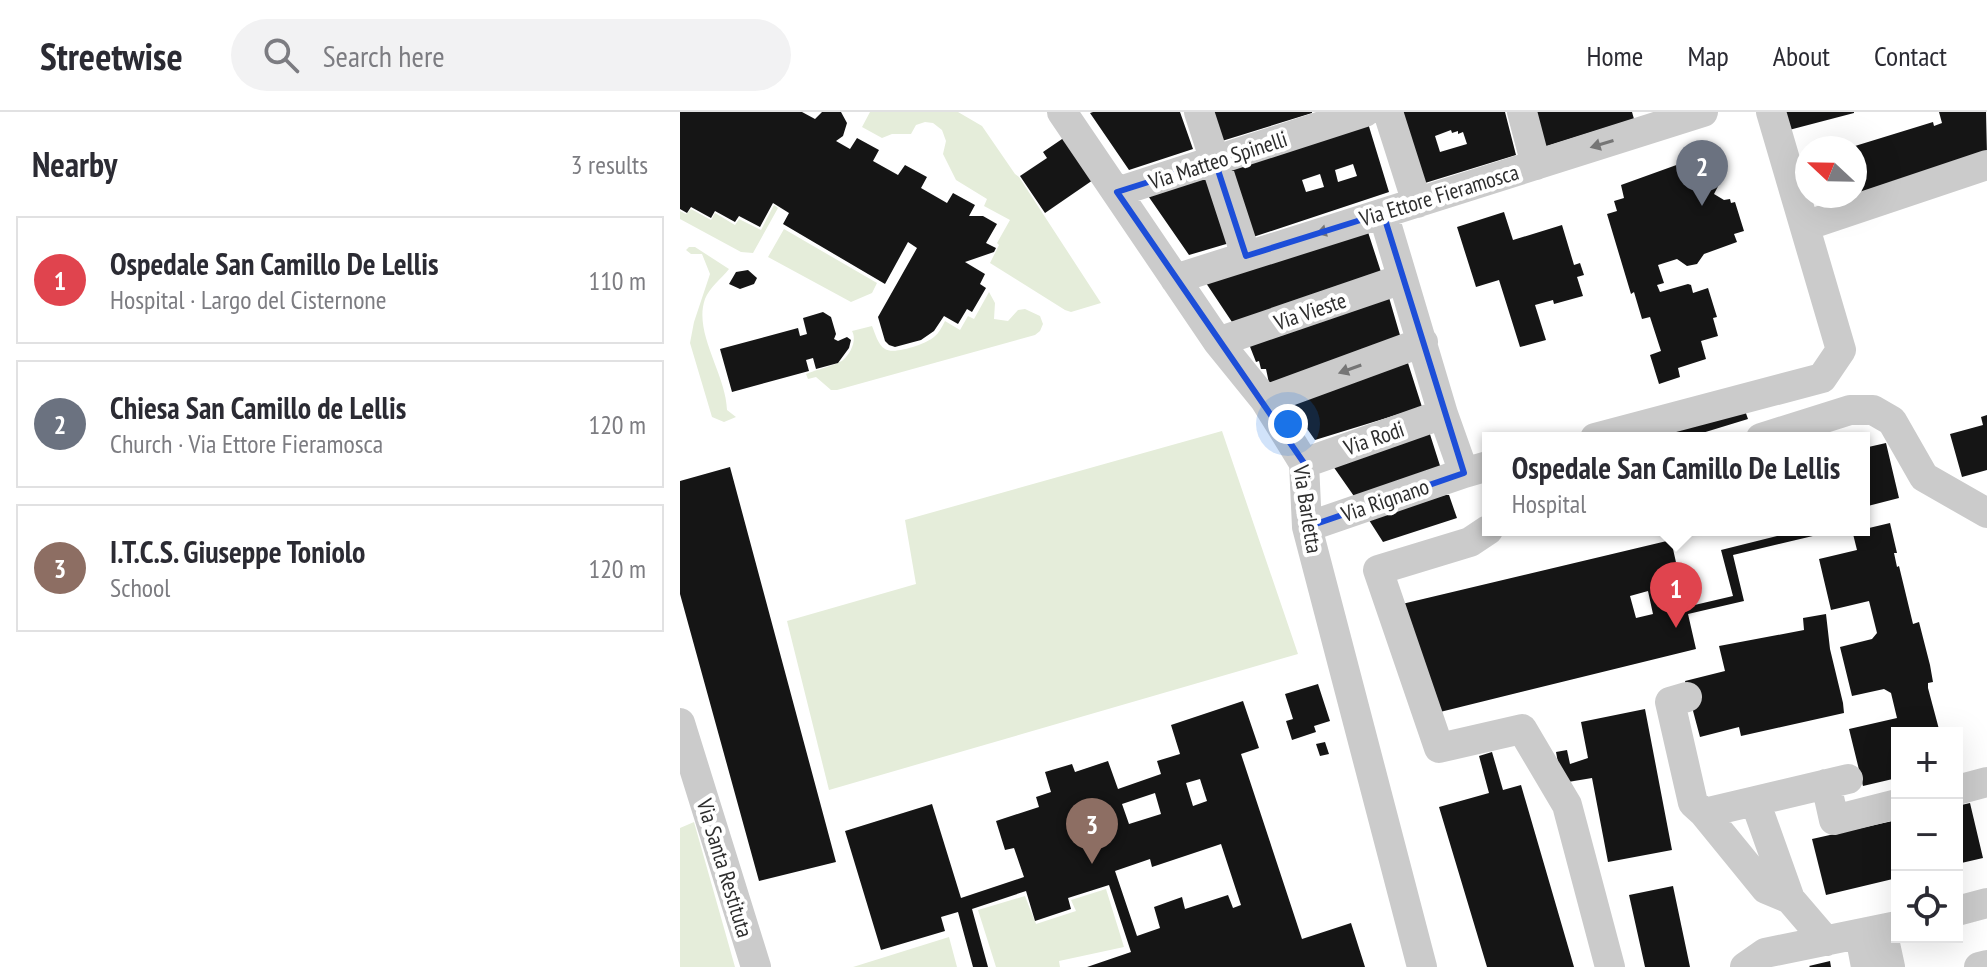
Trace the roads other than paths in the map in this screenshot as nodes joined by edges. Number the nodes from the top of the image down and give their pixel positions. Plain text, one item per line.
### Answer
1 (1063, 112) edge
2 (1199, 112) edge
3 (1365, 112) edge
4 (1388, 112) edge
5 (1522, 112) edge
6 (1703, 112) edge
7 (1771, 112) edge
8 (1654, 120) edge
9 (1215, 161) junction
10 (1536, 165) junction
11 (1987, 165) edge
12 (1117, 192) junction
13 (1417, 203) junction
14 (1383, 213) junction
15 (1805, 226) junction
16 (1246, 256) junction
17 (1175, 279) junction
18 (1402, 279) junction
19 (1218, 342) junction
20 (1423, 342) junction
21 (1265, 400) junction
22 (1443, 414) junction
23 (1618, 432) edge
24 (1780, 432) edge
25 (1304, 463) junction
26 (1476, 469) edge
27 (1987, 513) edge
28 (1307, 527) junction
29 (1482, 534) edge
30 (1687, 697) dead end
31 (680, 723) edge
32 (1987, 782) edge
33 (1963, 788) edge
34 (1755, 801) junction
35 (1891, 806) edge
36 (1704, 813) junction
37 (1790, 899) junction
38 (1987, 903) edge
39 (1963, 909) edge
40 (1880, 930) edge
41 (1826, 941) junction
42 (1987, 965) edge
43 (756, 967) edge
44 (1422, 967) edge
45 (1610, 967) edge
46 (1745, 967) edge
47 (1866, 967) edge
48 (1890, 967) edge
49 (1979, 967) edge

1 - 12 street, Via Barletta
2 - 9 street
3 - 9 street, Via Matteo Spinelli
4 - 13 street
5 - 10 street
6 - 8 street, Via Ettore Fieramosca
7 - 15 street
8 -> 10 street, Via Ettore Fieramosca
9 - 12 street, Via Matteo Spinelli
9 - 16 street
10 - 13 street, Via Ettore Fieramosca
11 - 15 street
12 - 17 street, Via Barletta
13 - 14 street, Via Ettore Fieramosca
14 -> 16 street, Via Ettore Fieramosca
14 - 18 street
15 - 23 street
16 - 17 street, Via Ettore Fieramosca
17 - 19 street, Via Barletta
18 - 19 street, Via Vieste
18 - 20 street
19 - 21 street, Via Barletta
20 -> 21 street
20 - 22 street
21 - 25 street, Via Barletta
22 - 25 street, Via Rodi
22 - 26 street
24 - 27 street
25 - 28 street, Via Barletta
26 - 28 street, Via Rignano
28 - 44 street, Via Barletta
29 - 45 street
30 - 36 street
31 - 43 street, Via Santa Restituta
32 - 33 street
34 - 35 street
34 - 36 street
34 - 37 street
36 - 37 street
37 - 41 street
38 - 39 street
40 - 41 street
40 - 47 street
40 - 48 street
41 - 46 street
42 - 49 street

